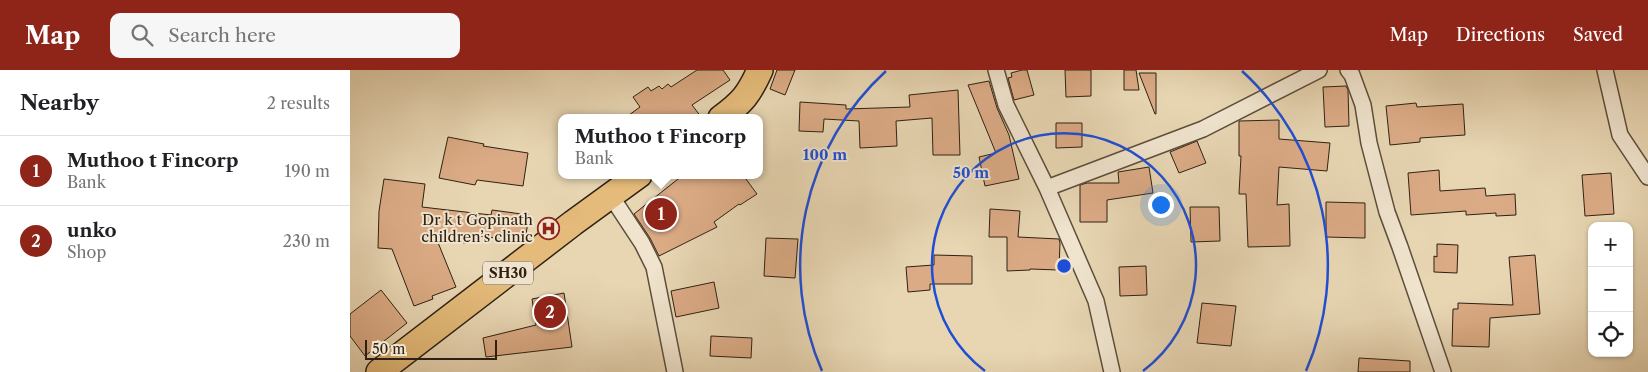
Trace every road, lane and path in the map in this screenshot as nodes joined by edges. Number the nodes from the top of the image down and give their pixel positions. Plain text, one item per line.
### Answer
1 (760, 70) edge
2 (996, 70) edge
3 (1319, 70) edge
4 (1348, 70) edge
5 (1605, 70) edge
6 (726, 114) edge
7 (1648, 177) edge
8 (634, 179) edge
9 (1046, 188) junction
10 (611, 196) junction
11 (379, 372) edge
12 (676, 372) edge
13 (1112, 372) edge
14 (1443, 372) edge

1 - 6 main road
2 - 9 street
3 - 9 street
4 - 14 street
5 - 7 street
8 - 10 main road, SH30
9 - 13 street
10 - 11 main road, SH30
10 - 12 street

